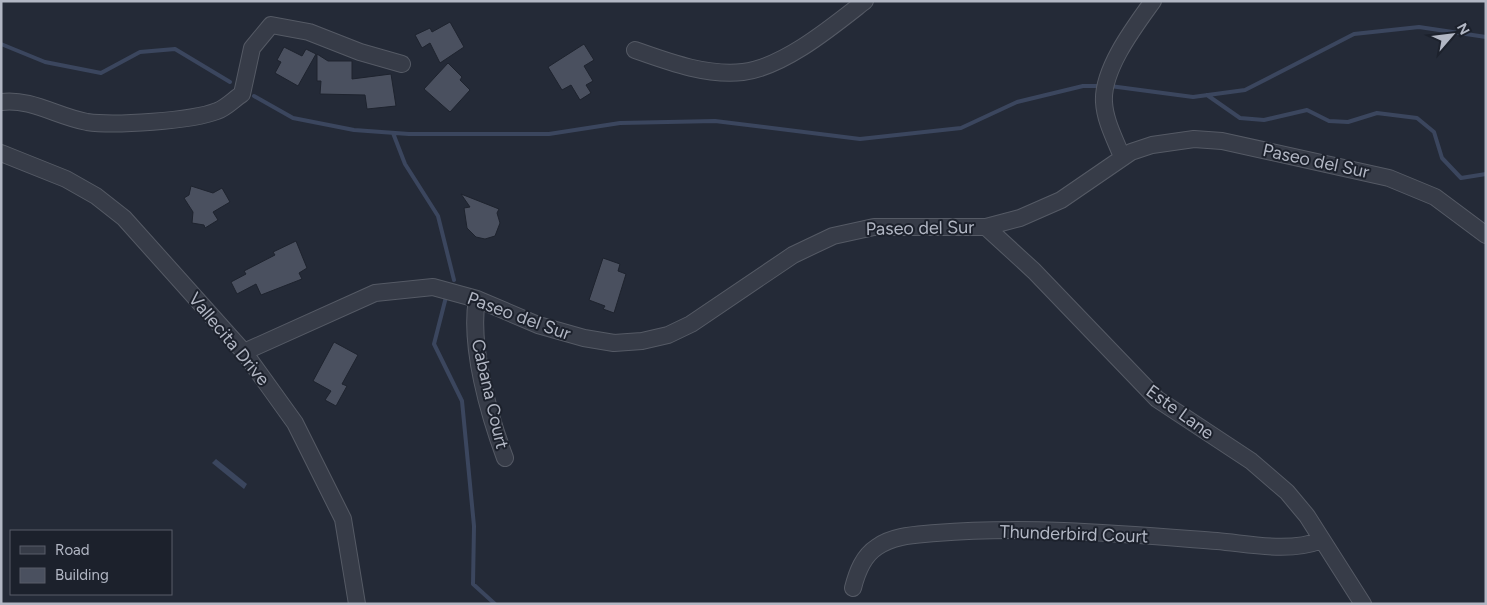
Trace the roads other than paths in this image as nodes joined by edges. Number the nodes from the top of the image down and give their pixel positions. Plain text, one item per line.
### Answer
1 (865, 1) edge
2 (1153, 1) edge
3 (635, 50) dead end
4 (402, 64) dead end
5 (1, 102) edge
6 (1, 154) edge
7 (1122, 157) junction
8 (986, 227) junction
9 (1486, 234) edge
10 (477, 299) junction
11 (244, 352) junction
12 (505, 458) dead end
13 (1322, 540) junction
14 (853, 588) dead end
15 (356, 604) edge
16 (1363, 604) edge

1 - 3 street
2 - 7 street
4 - 5 street
6 - 11 street, Vallecita Drive
7 - 8 street, Paseo del Sur
7 - 9 street, Paseo del Sur
8 - 10 street, Paseo del Sur
8 - 13 street, Este Lane
10 - 11 street, Paseo del Sur
10 - 12 street, Cabana Court
11 - 15 street, Vallecita Drive
13 - 14 street, Thunderbird Court
13 - 16 street, Este Lane

